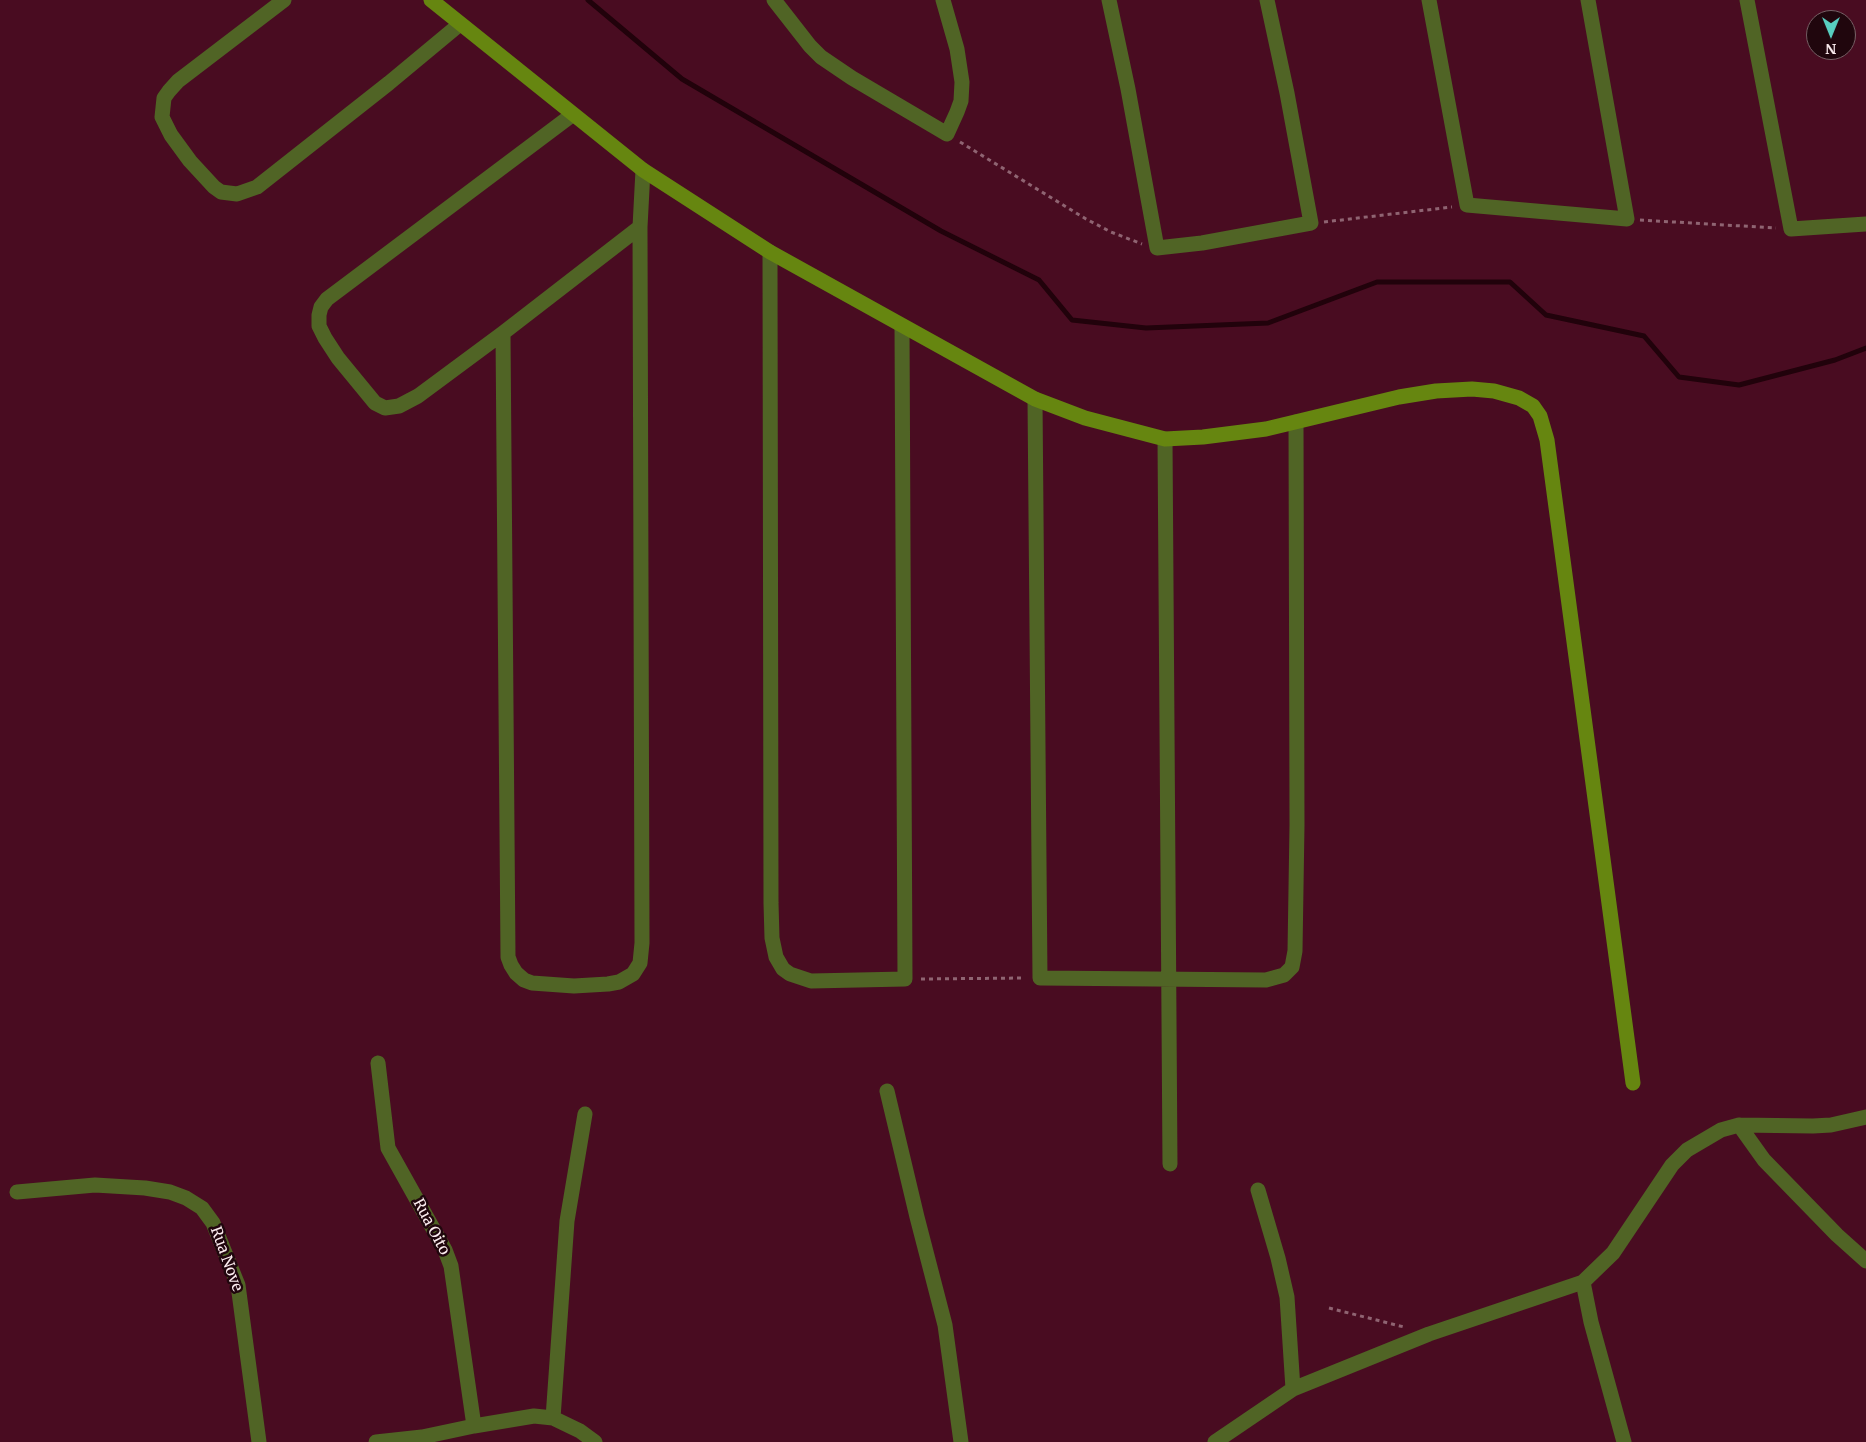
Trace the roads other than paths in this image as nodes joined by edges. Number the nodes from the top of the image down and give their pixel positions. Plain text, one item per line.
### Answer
1 (284, 0) edge
2 (431, 0) edge
3 (774, 0) edge
4 (943, 0) edge
5 (1109, 0) edge
6 (1267, 0) edge
7 (1429, 0) edge
8 (1588, 0) edge
9 (1747, 0) edge
10 (460, 24) junction
11 (572, 115) junction
12 (643, 170) junction
13 (1866, 224) edge
14 (640, 227) junction
15 (770, 252) junction
16 (902, 326) junction
17 (503, 333) junction
18 (1035, 399) junction
19 (1296, 422) junction
20 (1165, 439) junction
21 (1168, 980) junction
22 (378, 1063) dead end
23 (1633, 1083) dead end
24 (887, 1091) dead end
25 (585, 1114) dead end
26 (1866, 1117) edge
27 (1739, 1125) junction
28 (1170, 1164) dead end
29 (1258, 1190) dead end
30 (18, 1192) dead end
31 (1866, 1261) edge
32 (1583, 1282) junction
33 (1293, 1389) junction
34 (553, 1418) junction
35 (474, 1426) junction
36 (259, 1442) edge
37 (376, 1442) edge
38 (595, 1442) edge
39 (961, 1442) edge
40 (1215, 1442) edge
41 (1624, 1442) edge

1 - 10 street
2 - 10 street
3 - 4 street
5 - 6 street
7 - 8 street
9 - 13 street
10 - 11 street
11 - 12 street
11 - 17 street
12 - 14 street
12 - 15 street
14 - 17 street
14 - 17 street
15 - 16 street
15 - 16 street
16 - 18 street
18 - 20 street
18 - 21 street
19 - 20 street
19 - 21 street
19 - 23 street
20 - 21 street
21 - 28 street
22 - 35 street, Rua Oito
24 - 39 street
25 - 34 street
26 - 27 street
27 - 31 street
27 - 32 street
29 - 33 street
30 - 36 street, Rua Nove
32 - 33 street
32 - 41 street
33 - 40 street
34 - 35 street
34 - 38 street
35 - 37 street

